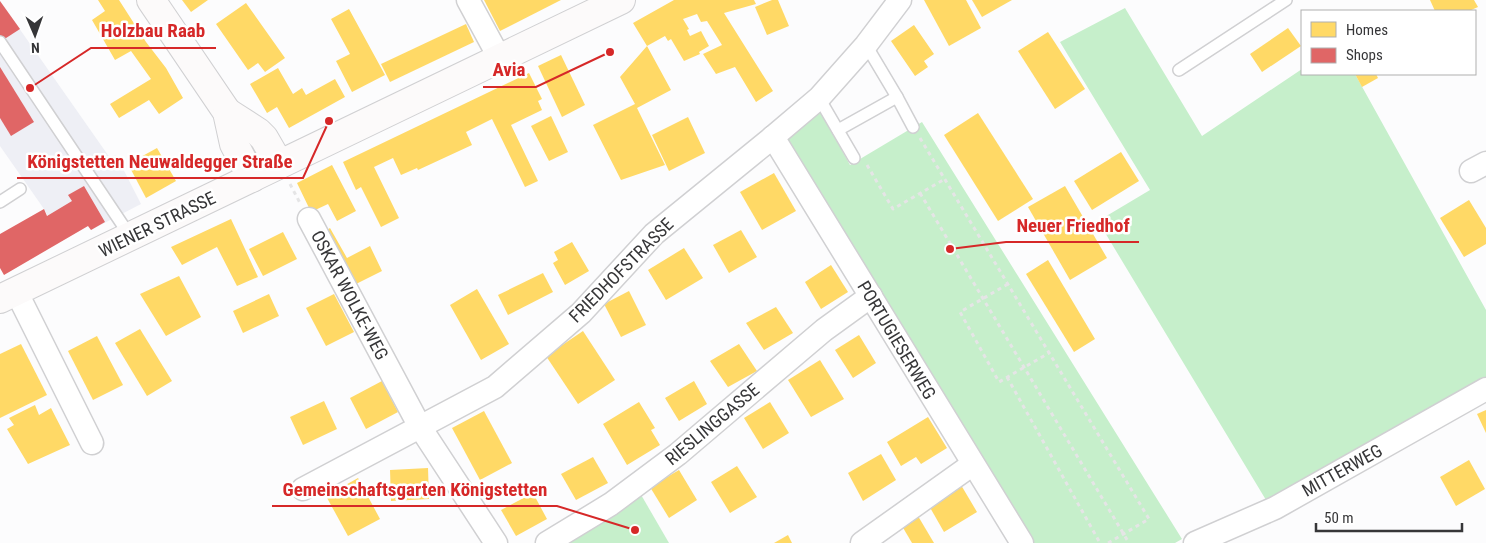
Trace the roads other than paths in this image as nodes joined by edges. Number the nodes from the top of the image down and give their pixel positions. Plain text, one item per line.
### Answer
1 (151, 0) edge
2 (468, 0) edge
3 (621, 0) edge
4 (900, 0) edge
5 (1286, 0) edge
6 (0, 42) edge
7 (866, 45) junction
8 (500, 59) junction
9 (1179, 70) dead end
10 (897, 96) junction
11 (819, 98) junction
12 (227, 112) junction
13 (913, 127) road end
14 (838, 130) junction
15 (773, 137) junction
16 (854, 158) dead end
17 (279, 164) junction
18 (252, 178) junction
19 (20, 189) dead end
20 (0, 202) edge
21 (309, 219) road end
22 (130, 236) junction
23 (8, 295) edge
24 (871, 296) junction
25 (1486, 389) edge
26 (420, 427) junction
27 (92, 444) dead end
28 (973, 464) junction
29 (303, 488) dead end
30 (496, 543) edge
31 (548, 543) edge
32 (862, 543) edge
33 (1022, 543) edge
34 (1195, 543) edge

1 - 12 main road
2 - 8 street
3 - 8 main road, WIENER STRASSE
4 - 7 street, FRIEDHOFSTRASSE
5 - 9 lane
6 - 22 lane
7 - 10 lane
7 - 11 street, FRIEDHOFSTRASSE
8 - 17 main road, WIENER STRASSE
10 - 13 lane
10 - 14 lane
11 - 14 lane
11 - 15 street, FRIEDHOFSTRASSE
12 - 17 main road
12 - 18 main road
14 - 16 lane
15 - 24 street, PORTUGIESERWEG
15 - 26 street, FRIEDHOFSTRASSE
17 - 18 main road, WIENER STRASSE
18 - 22 main road, WIENER STRASSE
19 - 20 lane
21 - 26 street, OSKAR WOLKE-WEG
22 - 23 main road, WIENER STRASSE
23 - 27 street, WIENER STRASSE
24 - 28 street, PORTUGIESERWEG
24 - 31 street, RIESLINGGASSE
25 - 34 street, MITTERWEG
26 - 29 street, FRIEDHOFSTRASSE
26 - 30 street, OSKAR WOLKE-WEG
28 - 32 street
28 - 33 street, PORTUGIESERWEG

